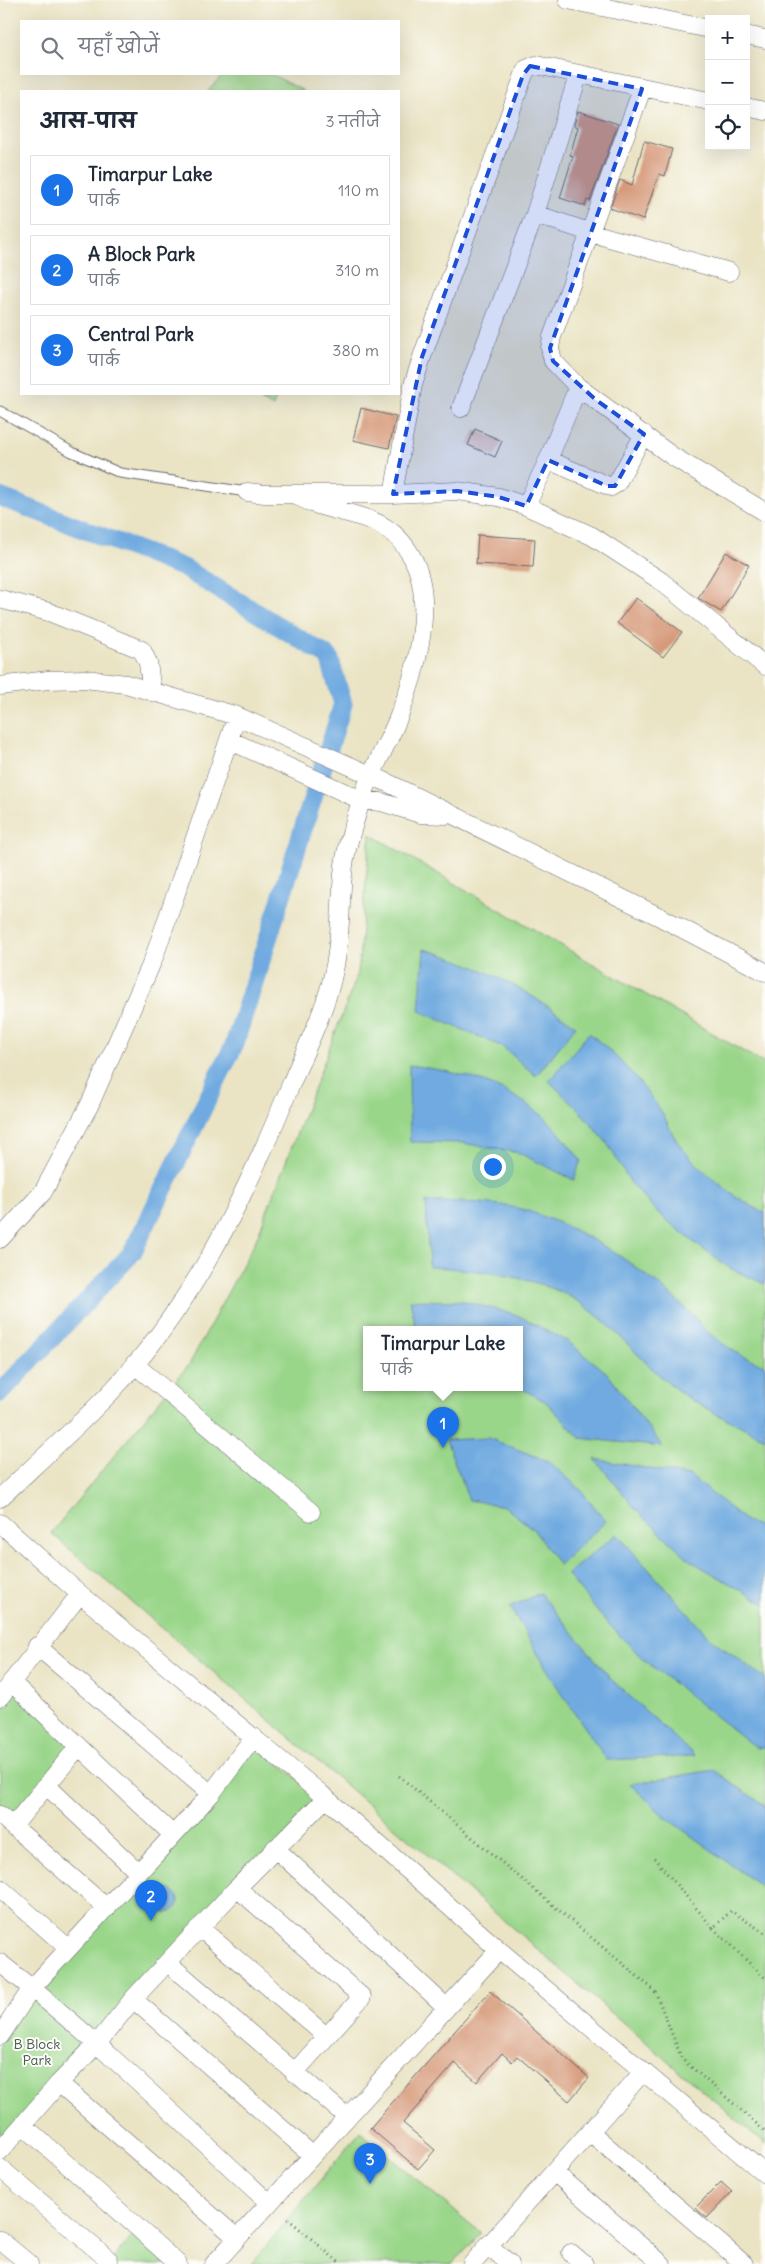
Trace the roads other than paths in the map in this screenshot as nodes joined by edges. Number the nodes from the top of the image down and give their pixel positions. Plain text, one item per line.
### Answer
1 (568, 0) edge
2 (705, 27) edge
3 (750, 36) edge
4 (765, 39) edge
5 (578, 76) junction
6 (642, 89) junction
7 (705, 100) edge
8 (750, 108) edge
9 (765, 111) edge
10 (535, 214) junction
11 (592, 233) junction
12 (729, 272) dead end
13 (578, 387) junction
14 (461, 408) dead end
15 (0, 411) edge
16 (644, 434) junction
17 (548, 460) junction
18 (247, 492) joint
19 (294, 494) junction
20 (393, 494) junction
21 (526, 506) junction
22 (765, 512) edge
23 (0, 599) edge
24 (765, 666) edge
25 (0, 686) edge
26 (152, 692) junction
27 (237, 716) junction
28 (229, 740) junction
29 (372, 775) junction
30 (355, 796) junction
31 (453, 815) junction
32 (765, 972) edge
33 (0, 1239) edge
34 (134, 1364) junction
35 (0, 1498) edge
36 (311, 1512) dead end
37 (0, 1523) edge
38 (80, 1594) junction
39 (37, 1646) junction
40 (11, 1682) junction
41 (0, 1697) edge
42 (254, 1737) junction
43 (79, 1746) junction
44 (47, 1786) junction
45 (211, 1794) junction
46 (326, 1798) junction
47 (6, 1821) edge
48 (173, 1835) junction
49 (276, 1848) junction
50 (139, 1873) junction
51 (0, 1888) edge
52 (237, 1888) junction
53 (107, 1908) junction
54 (200, 1928) junction
55 (68, 1948) junction
56 (499, 1950) junction
57 (0, 1963) edge
58 (168, 1963) junction
59 (32, 1988) junction
60 (133, 1999) junction
61 (446, 2007) junction
62 (1, 2032) edge
63 (326, 2036) junction
64 (96, 2045) junction
65 (643, 2072) junction
66 (294, 2073) junction
67 (59, 2084) junction
68 (347, 2117) junction
69 (23, 2125) junction
70 (590, 2132) junction
71 (0, 2151) edge
72 (312, 2155) junction
73 (0, 2168) edge
74 (554, 2172) junction
75 (765, 2174) edge
76 (269, 2203) junction
77 (237, 2238) junction
78 (0, 2240) edge
79 (488, 2245) junction
80 (29, 2264) edge
81 (106, 2264) edge
82 (178, 2264) edge
83 (214, 2264) edge
84 (472, 2264) edge
85 (510, 2264) edge
86 (662, 2264) edge
87 (744, 2264) edge

1 - 2 street
3 - 4 street
5 - 6 street
5 - 10 street
5 - 20 street
6 - 7 street
6 - 11 street
8 - 9 street
10 - 11 street
10 - 14 street
11 - 12 street
11 - 13 street
13 - 16 street
13 - 17 street
15 - 18 lane
16 - 17 street
16 - 22 street
17 - 21 street
18 - 19 street
19 - 20 street
19 - 29 street
20 - 21 street
21 - 24 street
23 - 26 street
25 - 26 street
26 - 27 street
27 - 28 street
27 - 29 street
28 - 30 street
28 - 33 street
29 - 30 street
29 - 31 street
30 - 31 street
30 - 34 street
31 - 32 street
34 - 35 street
34 - 36 street
37 - 38 street
38 - 39 street
38 - 42 street
39 - 40 street
39 - 45 street
40 - 41 street
40 - 43 street
42 - 45 street
42 - 46 street
43 - 44 street
43 - 48 street
44 - 47 street
44 - 50 street
45 - 48 street
46 - 49 street
46 - 56 street
47 - 53 street
48 - 50 street
49 - 52 street
49 - 61 street
50 - 53 street
51 - 55 street
52 - 54 street
52 - 63 street
53 - 55 street
54 - 58 street
54 - 63 street
55 - 59 street
56 - 61 street
56 - 65 street
57 - 59 street
58 - 60 street
58 - 66 street
59 - 62 street
59 - 64 street
60 - 64 street
60 - 72 street
61 - 68 street
63 - 66 street
64 - 67 street
64 - 76 street
65 - 70 street
65 - 75 street
66 - 68 street
67 - 69 street
67 - 77 street
68 - 72 street
69 - 71 street
69 - 82 street
70 - 74 street
70 - 87 street
72 - 76 street
73 - 81 street
74 - 79 street
74 - 86 street
76 - 77 street
77 - 83 street
78 - 80 street
79 - 84 street
79 - 85 street

